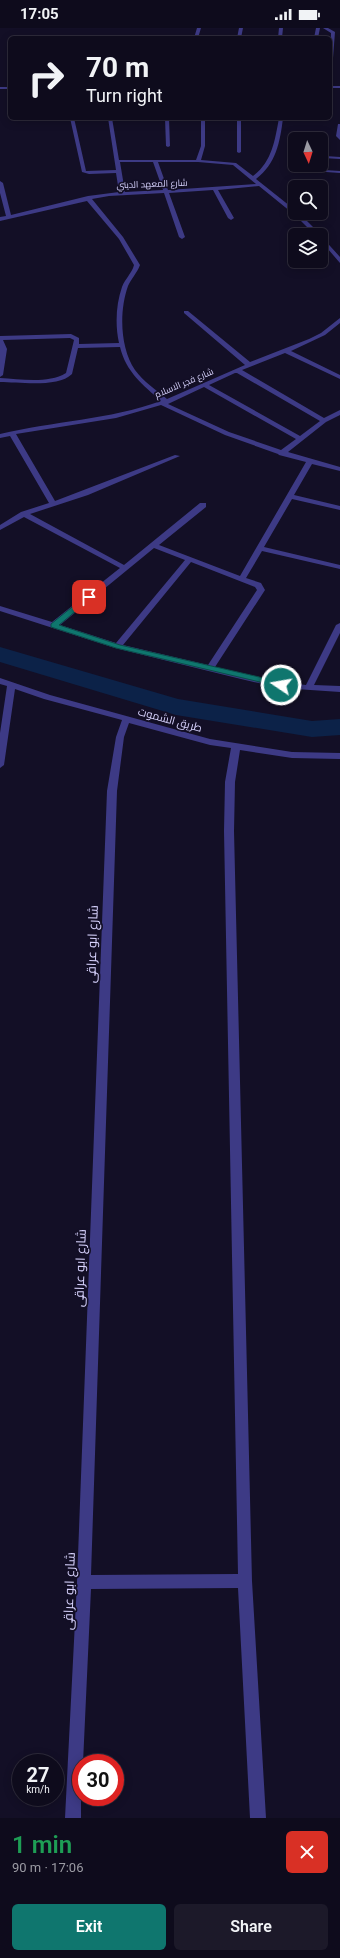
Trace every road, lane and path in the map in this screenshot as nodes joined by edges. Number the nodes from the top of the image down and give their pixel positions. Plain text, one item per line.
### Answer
1 (325, 28) edge
2 (332, 43) edge
3 (72, 120) edge
4 (110, 120) edge
5 (167, 120) edge
6 (203, 120) edge
7 (239, 120) edge
8 (281, 120) edge
9 (340, 125) edge
10 (340, 139) edge
11 (168, 146) dead end
12 (239, 152) dead end
13 (328, 157) edge
14 (340, 158) edge
15 (117, 161) junction
16 (155, 161) junction
17 (198, 161) junction
18 (118, 171) junction
19 (328, 171) edge
20 (340, 172) edge
21 (252, 179) junction
22 (0, 183) edge
23 (259, 185) junction
24 (215, 189) junction
25 (167, 191) junction
26 (122, 192) junction
27 (88, 198) junction
28 (9, 217) junction
29 (231, 218) dead end
30 (0, 219) edge
31 (311, 228) edge
32 (182, 237) dead end
33 (328, 246) edge
34 (340, 251) edge
35 (333, 252) junction
36 (340, 261) edge
37 (186, 312) dead end
38 (340, 320) edge
39 (337, 328) edge
40 (0, 338) edge
41 (123, 345) junction
42 (76, 346) junction
43 (285, 351) junction
44 (249, 365) junction
45 (237, 370) junction
46 (0, 375) edge
47 (340, 377) edge
48 (0, 380) edge
49 (205, 385) junction
50 (164, 402) junction
51 (340, 412) edge
52 (324, 421) junction
53 (12, 433) junction
54 (0, 436) edge
55 (301, 439) junction
56 (282, 454) junction
57 (177, 456) dead end
58 (310, 462) junction
59 (340, 469) edge
60 (289, 496) junction
61 (53, 503) junction
62 (203, 505) dead end
63 (340, 508) edge
64 (24, 514) junction
65 (0, 528) edge
66 (153, 545) junction
67 (259, 548) junction
68 (190, 559) junction
69 (340, 567) edge
70 (125, 568) junction
71 (242, 579) junction
72 (0, 608) edge
73 (54, 625) junction
74 (340, 625) edge
75 (118, 646) junction
76 (210, 668) junction
77 (0, 681) edge
78 (11, 684) junction
79 (309, 688) junction
80 (340, 689) edge
81 (126, 720) junction
82 (236, 746) junction
83 (340, 756) edge
84 (0, 765) edge
85 (245, 1581) junction
86 (84, 1582) junction
87 (73, 1818) edge
88 (258, 1818) edge

1 - 2 street
3 - 18 street
4 - 15 street
5 - 11 street
6 - 17 street
7 - 12 street
8 - 21 street
9 - 10 street
13 - 14 street
15 - 16 street
15 - 18 street
16 - 17 street
16 - 25 street
17 - 21 street
18 - 26 street
19 - 20 street
21 - 23 street
22 - 28 street
23 - 24 street, شارع المعهد الديني
23 - 31 street
24 - 25 street, شارع المعهد الديني
24 - 29 street
25 - 26 street, شارع المعهد الديني
25 - 32 street
26 - 27 street, شارع المعهد الديني
27 - 28 street, شارع المعهد الديني
27 - 41 street
28 - 30 street, شارع المعهد الديني
33 - 35 street
34 - 35 street
35 - 36 street
37 - 44 street
38 - 39 street, شارع فجر الاسلام
39 - 43 street, شارع فجر الاسلام
40 - 42 street
40 - 46 street
41 - 42 street
41 - 50 street
42 - 48 street
43 - 44 street, شارع فجر الاسلام
43 - 47 street
44 - 45 street, شارع فجر الاسلام
45 - 49 street, شارع فجر الاسلام
45 - 52 street
49 - 50 street, شارع فجر الاسلام
49 - 55 street
50 - 53 street, شارع فجر الاسلام
50 - 56 street
51 - 52 street
52 - 55 street
53 - 54 street, شارع فجر الاسلام
53 - 61 street
55 - 56 street
56 - 58 street
57 - 61 street
58 - 59 street
58 - 60 street
60 - 63 street
60 - 67 street
61 - 64 street
62 - 66 street
64 - 65 street
64 - 70 street
66 - 68 street
66 - 70 street
67 - 69 street
67 - 71 street
68 - 71 street
68 - 75 street
70 - 73 street
71 - 76 street
72 - 73 street
73 - 75 street
74 - 79 street
75 - 76 street
76 - 79 street
77 - 78 street, طريق الشموت
78 - 81 street, طريق الشموت
78 - 84 street
79 - 80 street
81 - 82 street, طريق الشموت
81 - 86 street, شارع ابو عراقى
82 - 83 street, طريق الشموت
82 - 85 street
85 - 86 street
85 - 88 street
86 - 87 street, شارع ابو عراقى

